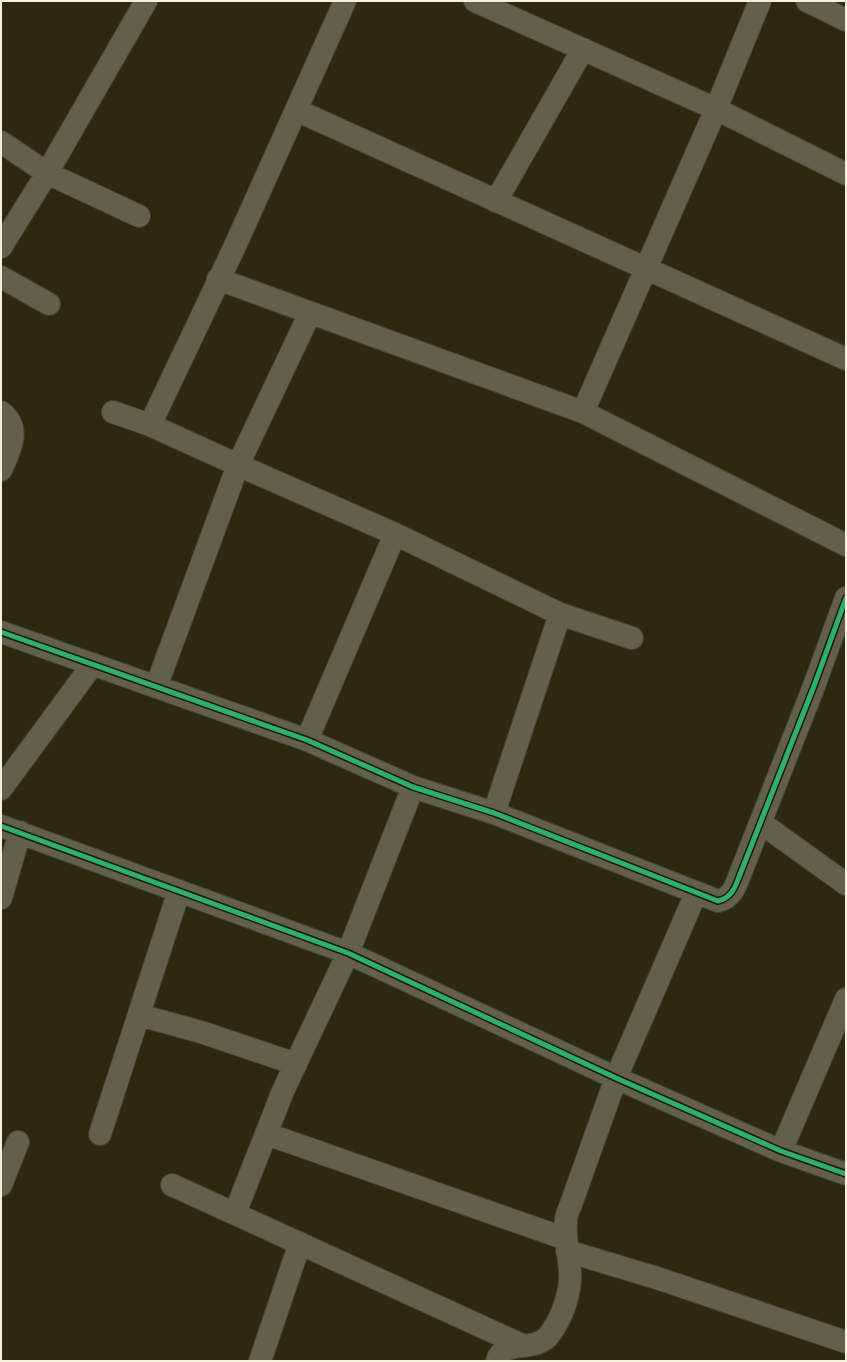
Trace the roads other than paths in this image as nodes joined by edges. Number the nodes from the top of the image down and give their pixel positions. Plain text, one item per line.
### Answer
1 (146, 1) edge
2 (345, 1) edge
3 (475, 1) edge
4 (760, 1) edge
5 (807, 1) edge
6 (846, 20) edge
7 (583, 50) junction
8 (296, 110) junction
9 (716, 110) junction
10 (1, 142) edge
11 (47, 173) junction
12 (846, 174) edge
13 (496, 200) junction
14 (139, 216) dead end
15 (1, 246) edge
16 (646, 269) junction
17 (1, 277) edge
18 (218, 279) junction
19 (49, 304) dead end
20 (310, 313) junction
21 (846, 359) edge
22 (1, 412) edge
23 (113, 412) dead end
24 (583, 412) junction
25 (150, 425) junction
26 (238, 465) junction
27 (1, 470) edge
28 (395, 534) junction
29 (846, 545) edge
30 (846, 598) edge
31 (560, 614) junction
32 (1, 632) edge
33 (632, 638) dead end
34 (93, 664) junction
35 (156, 686) junction
36 (307, 740) junction
37 (413, 788) junction
38 (1, 789) edge
39 (494, 813) junction
40 (761, 823) junction
41 (10, 829) edge
42 (846, 884) edge
43 (179, 891) junction
44 (696, 893) junction
45 (1, 898) edge
46 (348, 953) junction
47 (846, 1000) edge
48 (139, 1015) junction
49 (296, 1064) junction
50 (616, 1078) junction
51 (100, 1134) dead end
52 (267, 1134) junction
53 (18, 1142) dead end
54 (781, 1151) junction
55 (846, 1174) edge
56 (1, 1185) edge
57 (172, 1185) dead end
58 (235, 1213) junction
59 (300, 1243) junction
60 (567, 1245) junction
61 (846, 1342) edge
62 (524, 1346) junction
63 (260, 1361) edge
64 (497, 1361) edge

1 - 11 street
2 - 8 street
3 - 7 street
4 - 9 street
5 - 6 street
7 - 9 street
7 - 13 street
8 - 13 street
8 - 18 street
9 - 12 street
9 - 16 street
10 - 11 street
11 - 14 street
11 - 15 street
13 - 16 street
16 - 21 street
16 - 24 street
17 - 19 street
18 - 20 street
18 - 25 street
20 - 24 street
20 - 26 street
22 - 27 street
23 - 25 street
24 - 29 street
25 - 26 street
26 - 28 street
26 - 35 street
28 - 31 street
28 - 36 street
30 - 40 street
31 - 33 street
31 - 39 street
32 - 34 street
34 - 35 street
34 - 38 street
35 - 36 street
36 - 37 street
37 - 39 street
37 - 46 street
39 - 44 street
40 - 42 street
40 - 44 street
41 - 43 street
41 - 45 street
43 - 46 street
43 - 48 street
44 - 50 street
46 - 49 street
46 - 50 street
47 - 54 street
48 - 49 street
48 - 51 street
49 - 52 street
50 - 54 street
50 - 60 street
52 - 58 street
52 - 60 street
53 - 56 street
54 - 55 street
57 - 58 street
58 - 59 street
59 - 62 street
59 - 63 street
60 - 61 street
60 - 62 street
62 - 64 street

